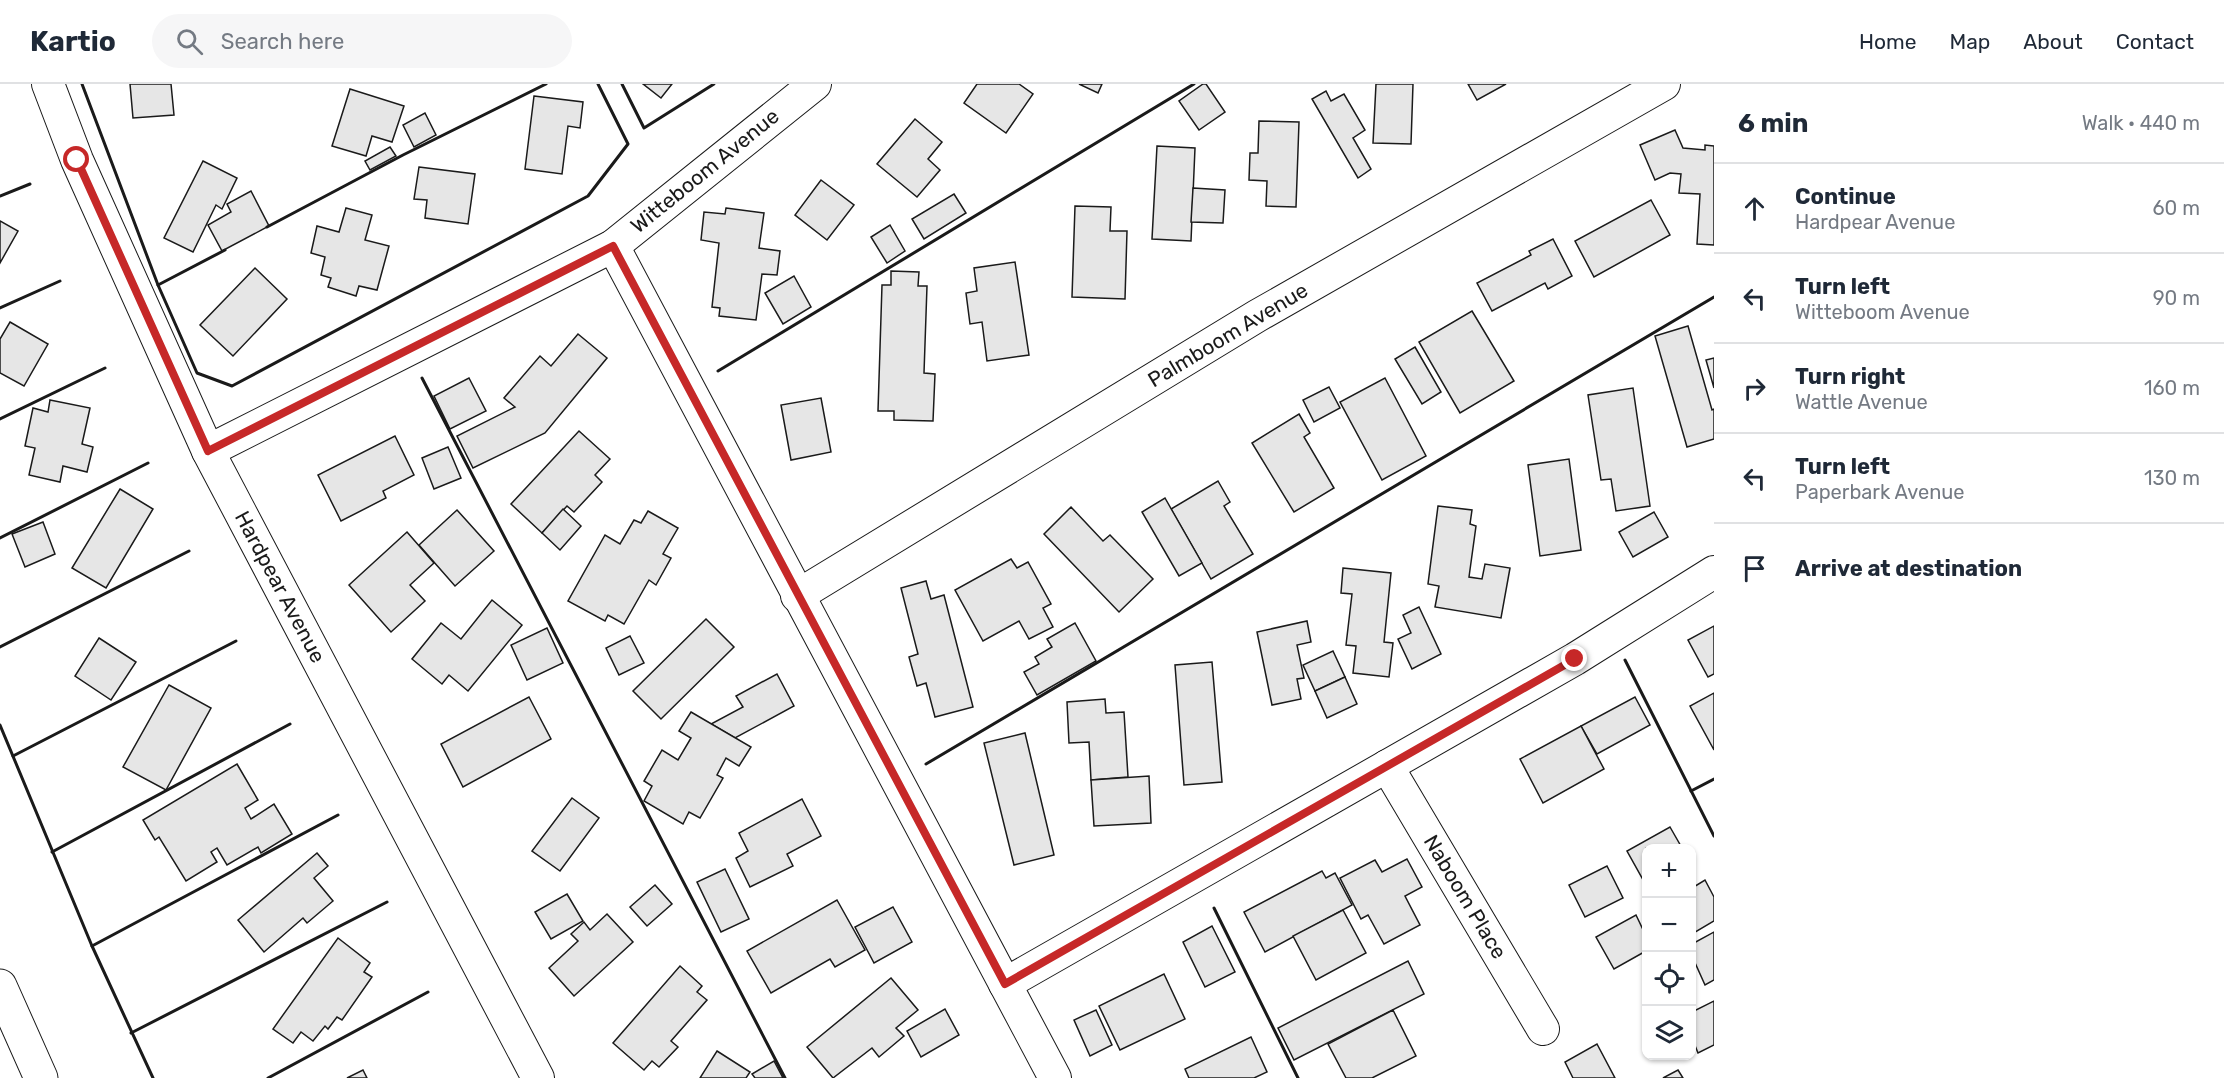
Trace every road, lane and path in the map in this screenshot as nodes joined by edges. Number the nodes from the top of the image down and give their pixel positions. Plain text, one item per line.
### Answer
1 (48, 84) edge
2 (815, 84) edge
3 (1664, 84) edge
4 (613, 246) junction
5 (208, 451) junction
6 (1714, 572) edge
7 (797, 596) junction
8 (1387, 766) junction
9 (1005, 984) junction
10 (0, 986) edge
11 (1544, 1029) dead end
12 (41, 1078) edge
13 (538, 1078) edge
14 (1054, 1078) edge

1 - 5 street, Hardpear Avenue
2 - 4 street, Witteboom Avenue
3 - 7 street, Palmboom Avenue
4 - 5 street, Witteboom Avenue
4 - 7 street
5 - 13 street, Hardpear Avenue
6 - 8 street
7 - 9 street
8 - 9 street
8 - 11 street, Naboom Place
9 - 14 street
10 - 12 main road

